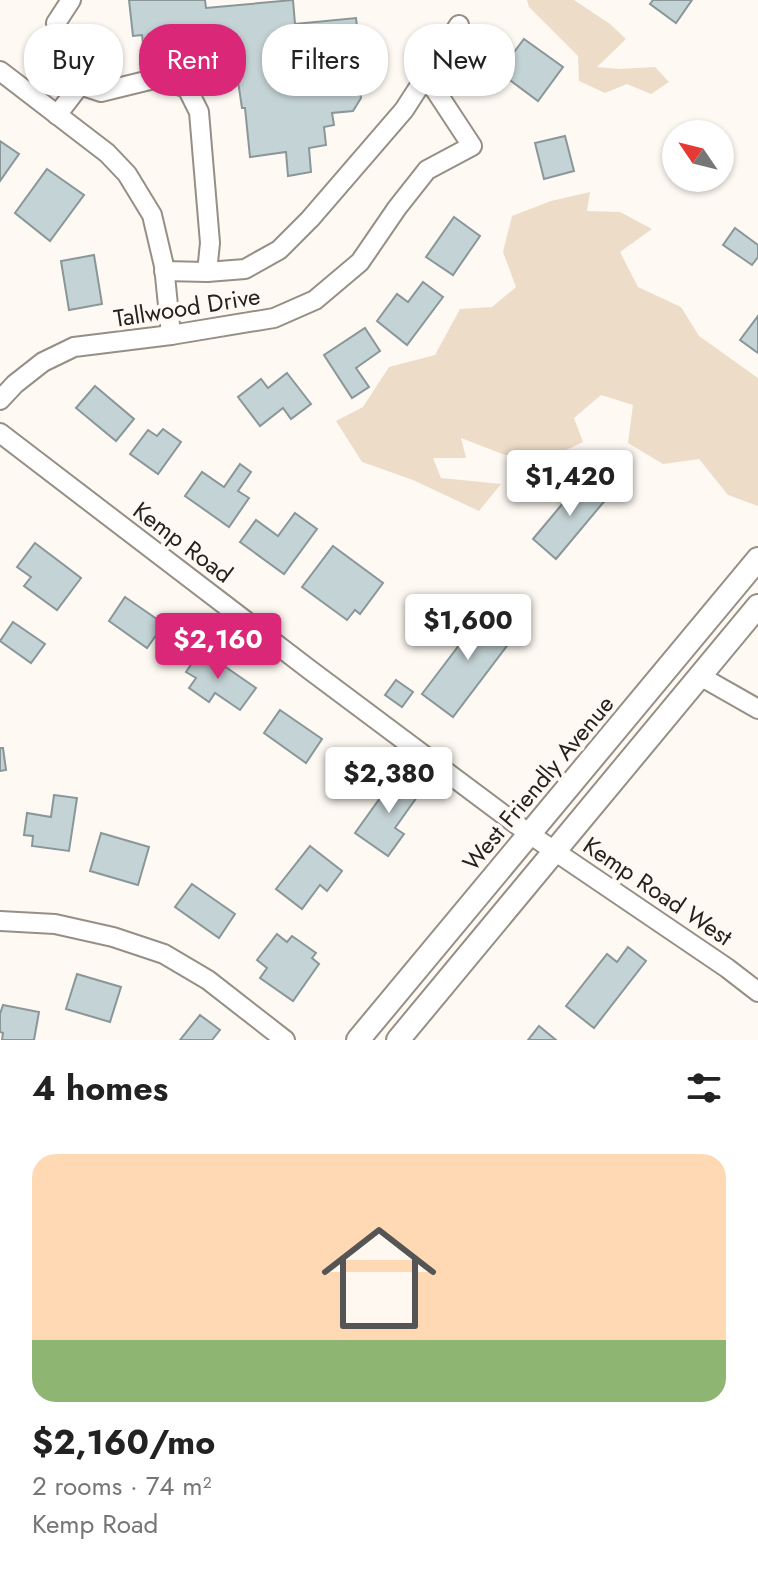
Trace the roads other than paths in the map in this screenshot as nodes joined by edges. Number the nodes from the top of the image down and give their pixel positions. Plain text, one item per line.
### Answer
1 (71, 0) edge
2 (56, 24) edge
3 (0, 71) edge
4 (123, 87) edge
5 (72, 96) edge
6 (413, 96) edge
7 (439, 96) edge
8 (57, 115) junction
9 (164, 271) junction
10 (207, 272) junction
11 (171, 335) junction
12 (0, 400) edge
13 (0, 433) edge
14 (758, 559) edge
15 (758, 606) edge
16 (700, 676) junction
17 (758, 709) edge
18 (528, 833) junction
19 (555, 850) junction
20 (0, 921) edge
21 (758, 992) edge
22 (285, 1040) edge
23 (358, 1040) edge
24 (398, 1040) edge

1 - 2 street
3 - 8 street
4 - 10 street
5 - 8 street
6 - 10 street
7 - 11 street, Tallwood Drive
8 - 9 street
9 - 10 street
9 - 11 street
11 - 12 street, Tallwood Drive
13 - 18 street, Kemp Road
14 - 18 main road, West Friendly Avenue
15 - 16 main road
16 - 17 street
16 - 19 main road
18 - 19 street, Kemp Road West
18 - 23 main road, West Friendly Avenue
19 - 21 street, Kemp Road West
19 - 24 main road
20 - 22 street

